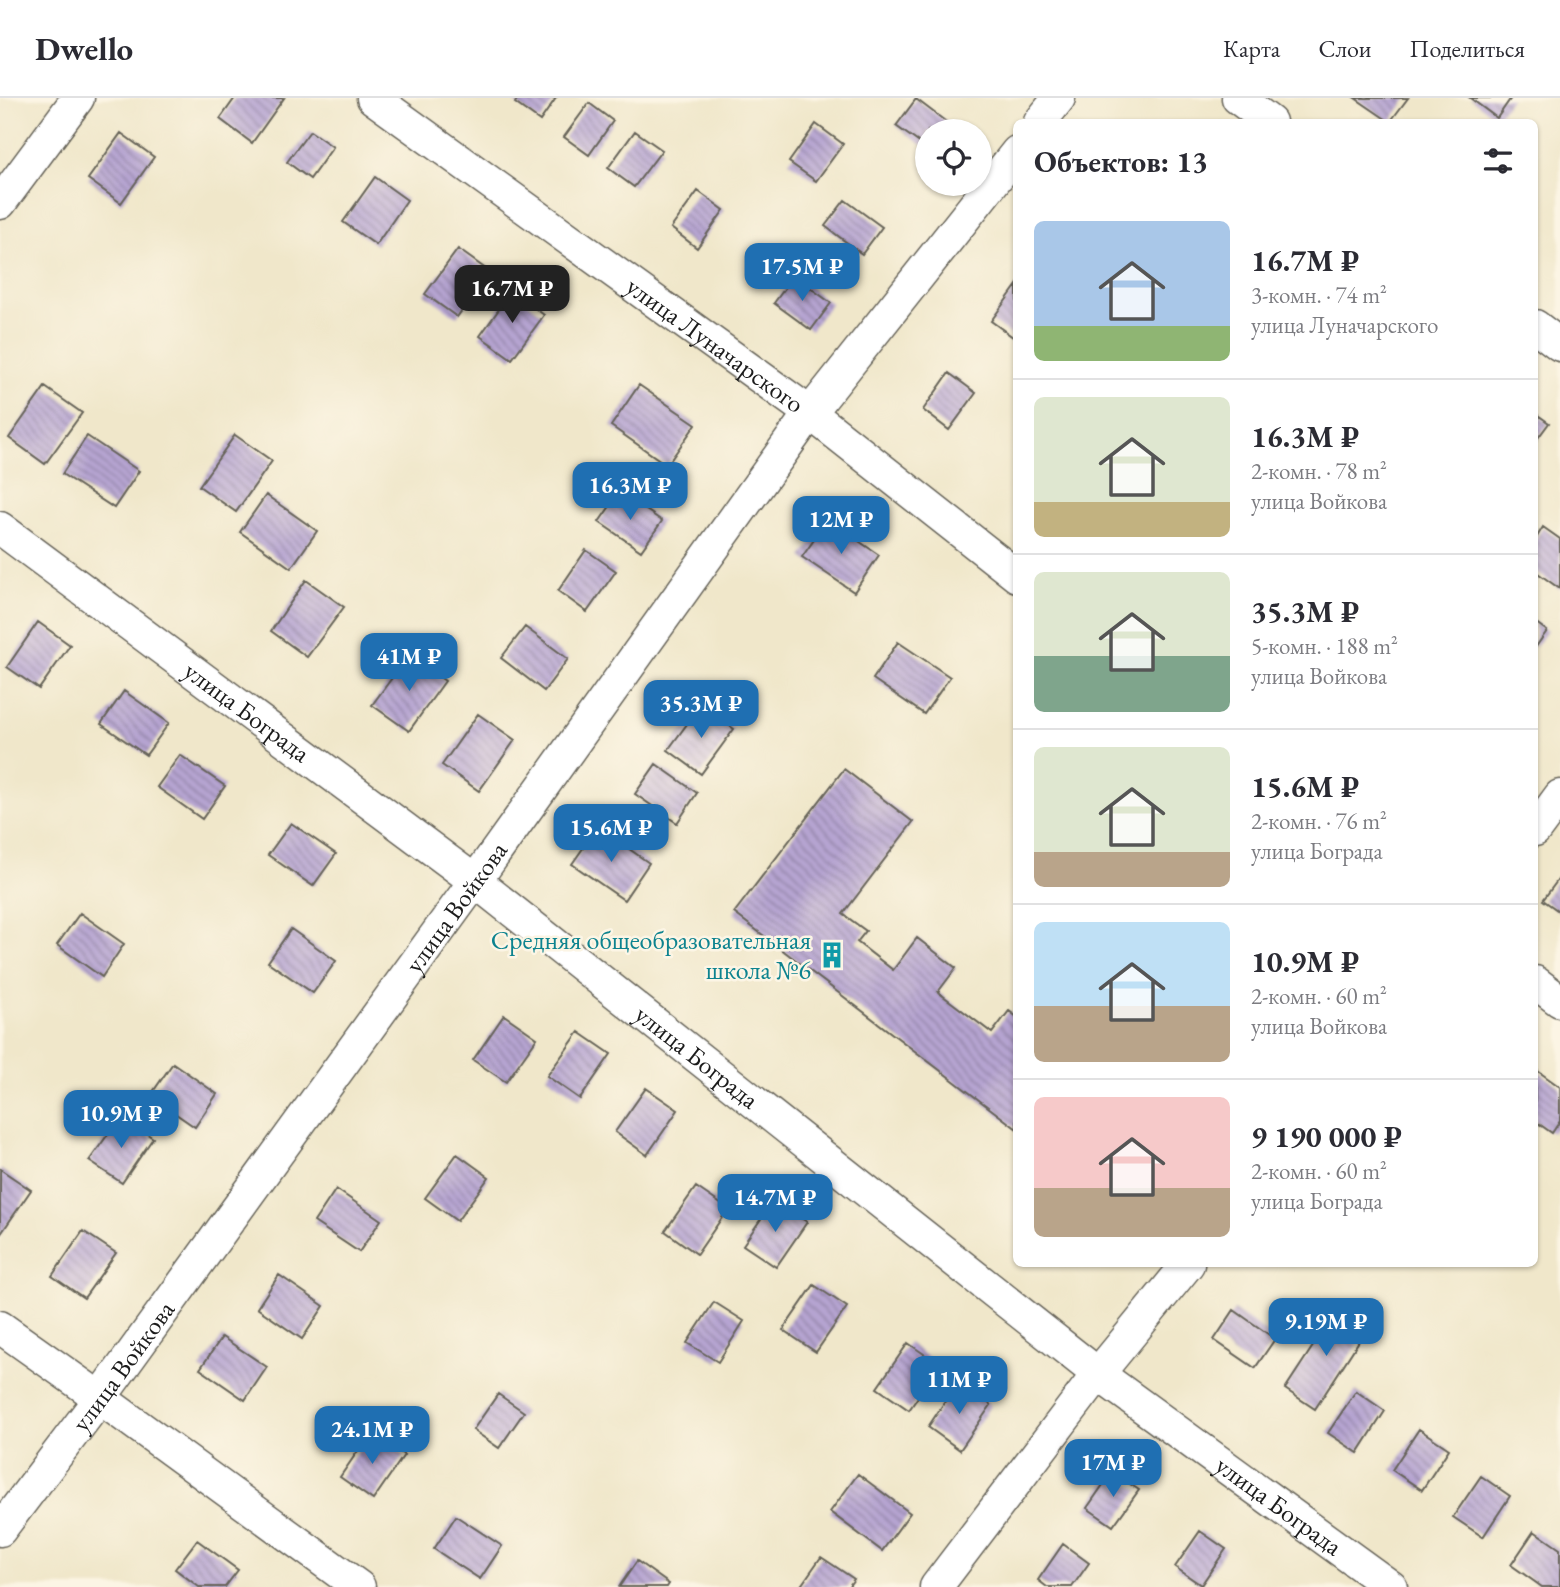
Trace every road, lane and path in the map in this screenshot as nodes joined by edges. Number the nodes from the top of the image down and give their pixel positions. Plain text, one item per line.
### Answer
1 (78, 98) edge
2 (373, 98) edge
3 (1059, 98) edge
4 (1238, 98) edge
5 (1042, 119) edge
6 (1266, 119) edge
7 (1013, 157) edge
8 (0, 204) edge
9 (1538, 328) edge
10 (1560, 345) edge
11 (810, 413) junction
12 (0, 528) edge
13 (1013, 573) edge
14 (1560, 796) edge
15 (1538, 826) edge
16 (475, 881) junction
17 (1538, 984) edge
18 (1560, 1001) edge
19 (1186, 1267) edge
20 (0, 1327) edge
21 (1098, 1374) junction
22 (100, 1398) junction
23 (0, 1530) edge
24 (359, 1587) edge
25 (936, 1587) edge
26 (1391, 1587) edge

1 - 8 street
2 - 11 street, улица Луначарского
3 - 5 street
4 - 6 street
7 - 11 street, улица Войкова
9 - 10 street
11 - 13 street, улица Луначарского
11 - 16 street, улица Войкова
12 - 16 street, улица Бограда
14 - 15 street
16 - 21 street, улица Бограда
16 - 22 street, улица Войкова
17 - 18 street
19 - 21 street
20 - 22 street
21 - 25 street
21 - 26 street, улица Бограда
22 - 23 street, улица Войкова
22 - 24 street

